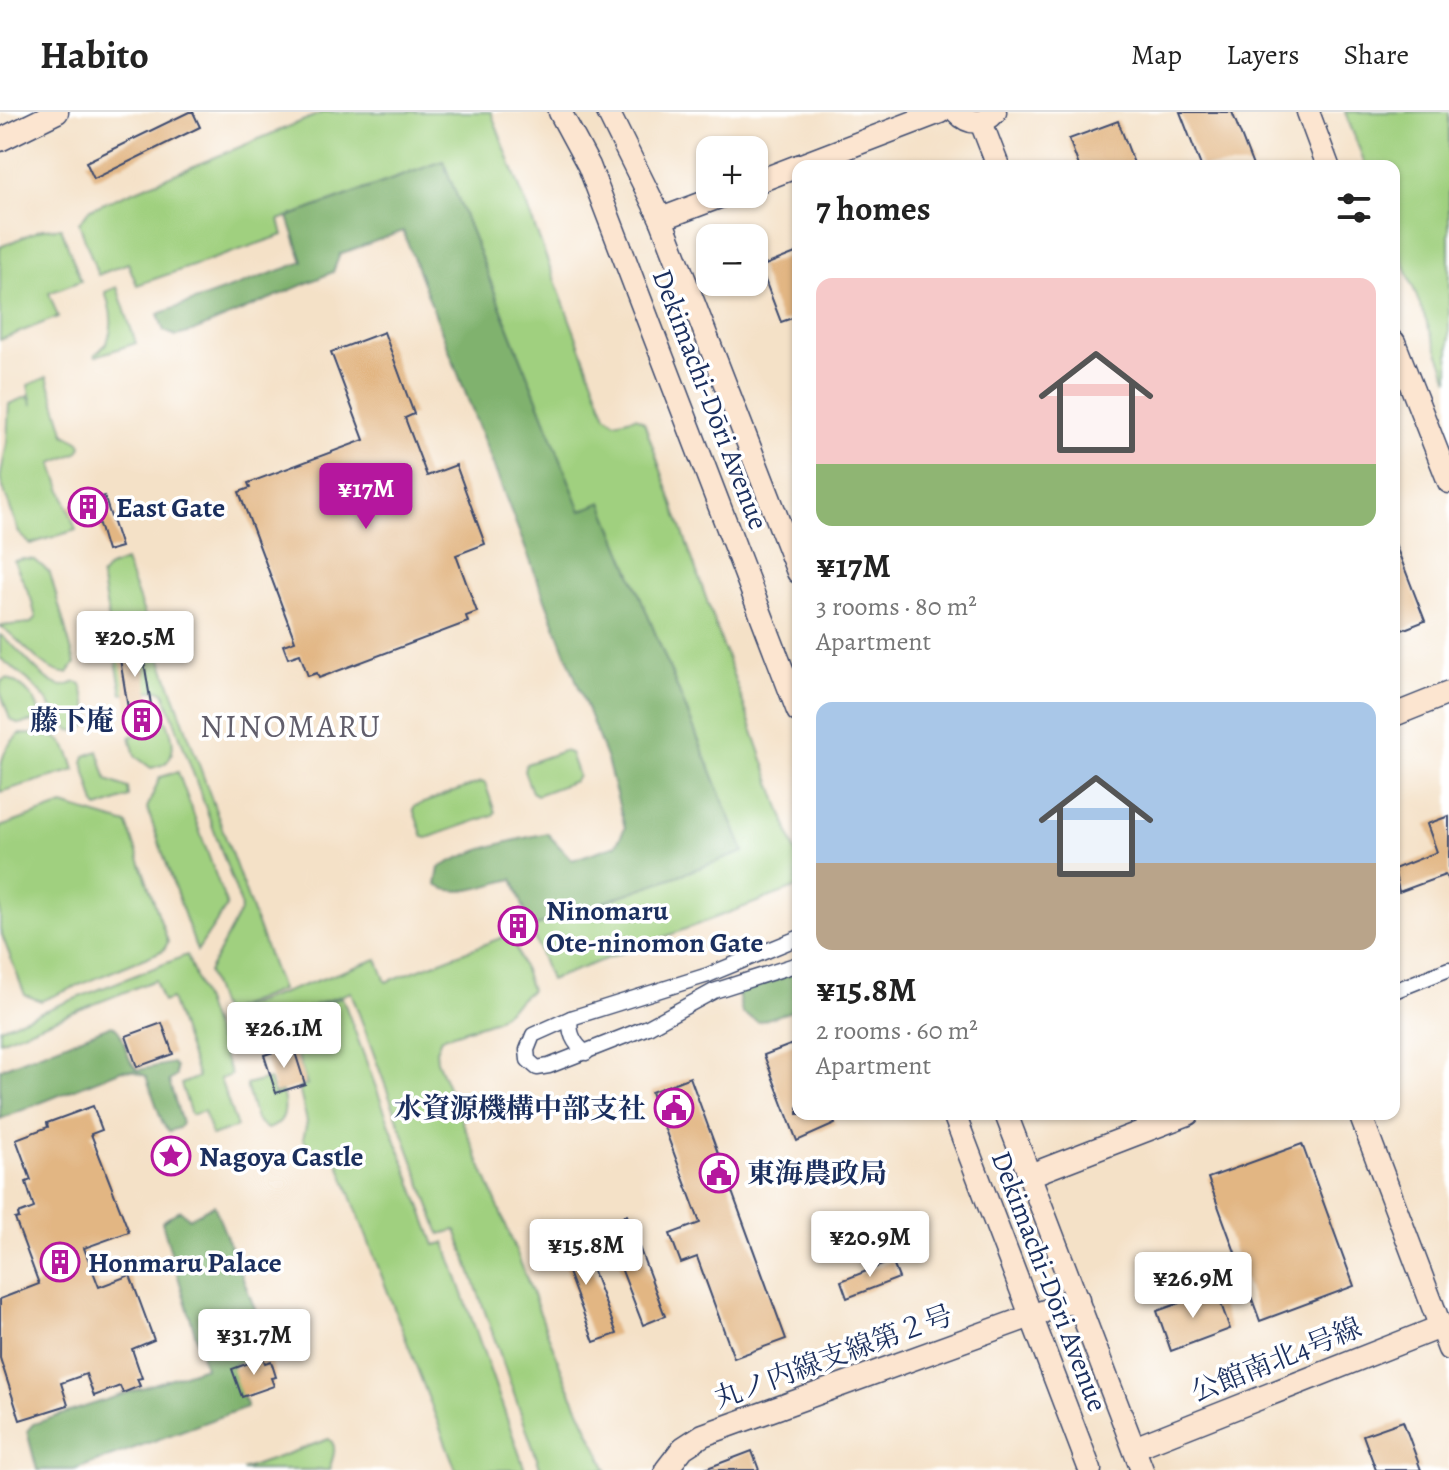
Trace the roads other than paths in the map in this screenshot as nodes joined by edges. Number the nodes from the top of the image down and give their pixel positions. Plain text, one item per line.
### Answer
1 (57, 112) edge
2 (560, 112) edge
3 (608, 112) edge
4 (940, 112) edge
5 (957, 112) edge
6 (1308, 112) edge
7 (988, 117) edge
8 (0, 140) edge
9 (815, 160) edge
10 (997, 160) edge
11 (1326, 160) edge
12 (792, 169) edge
13 (768, 178) edge
14 (696, 206) edge
15 (661, 219) junction
16 (1400, 357) edge
17 (1449, 482) edge
18 (792, 551) edge
19 (1449, 693) edge
20 (792, 695) edge
21 (1400, 713) edge
22 (792, 940) edge
23 (792, 966) edge
24 (1449, 969) edge
25 (1400, 989) edge
26 (571, 1018) junction
27 (586, 1053) junction
28 (956, 1120) edge
29 (1008, 1120) edge
30 (1172, 1120) edge
31 (1362, 1120) edge
32 (1030, 1175) junction
33 (1078, 1299) junction
34 (1032, 1315) junction
35 (1445, 1327) edge
36 (1449, 1349) edge
37 (1134, 1448) junction
38 (666, 1470) edge
39 (1090, 1470) edge
40 (1142, 1470) edge

1 - 8 main road
2 - 20 main road, Dekimachi-Dōri Avenue
3 - 15 main road, Dekimachi-Dōri Avenue
4 - 9 main road
5 - 7 main road
6 - 11 main road
7 - 10 main road
12 - 13 main road
14 - 15 main road
15 - 18 main road, Dekimachi-Dōri Avenue
16 - 17 main road
19 - 21 main road
22 - 26 street
23 - 27 street
24 - 25 street
26 - 27 street
26 - 27 street
28 - 34 main road, Dekimachi-Dōri Avenue
29 - 32 main road, Dekimachi-Dōri Avenue
30 - 32 main road
31 - 35 main road
32 - 33 main road, Dekimachi-Dōri Avenue
33 - 34 main road, 丸ノ内線支線第２号
33 - 37 main road, Dekimachi-Dōri Avenue
34 - 38 main road, 丸ノ内線支線第２号
34 - 39 main road, Dekimachi-Dōri Avenue
35 - 36 main road
35 - 37 main road, 公館南北4号線
37 - 40 main road, Dekimachi-Dōri Avenue

